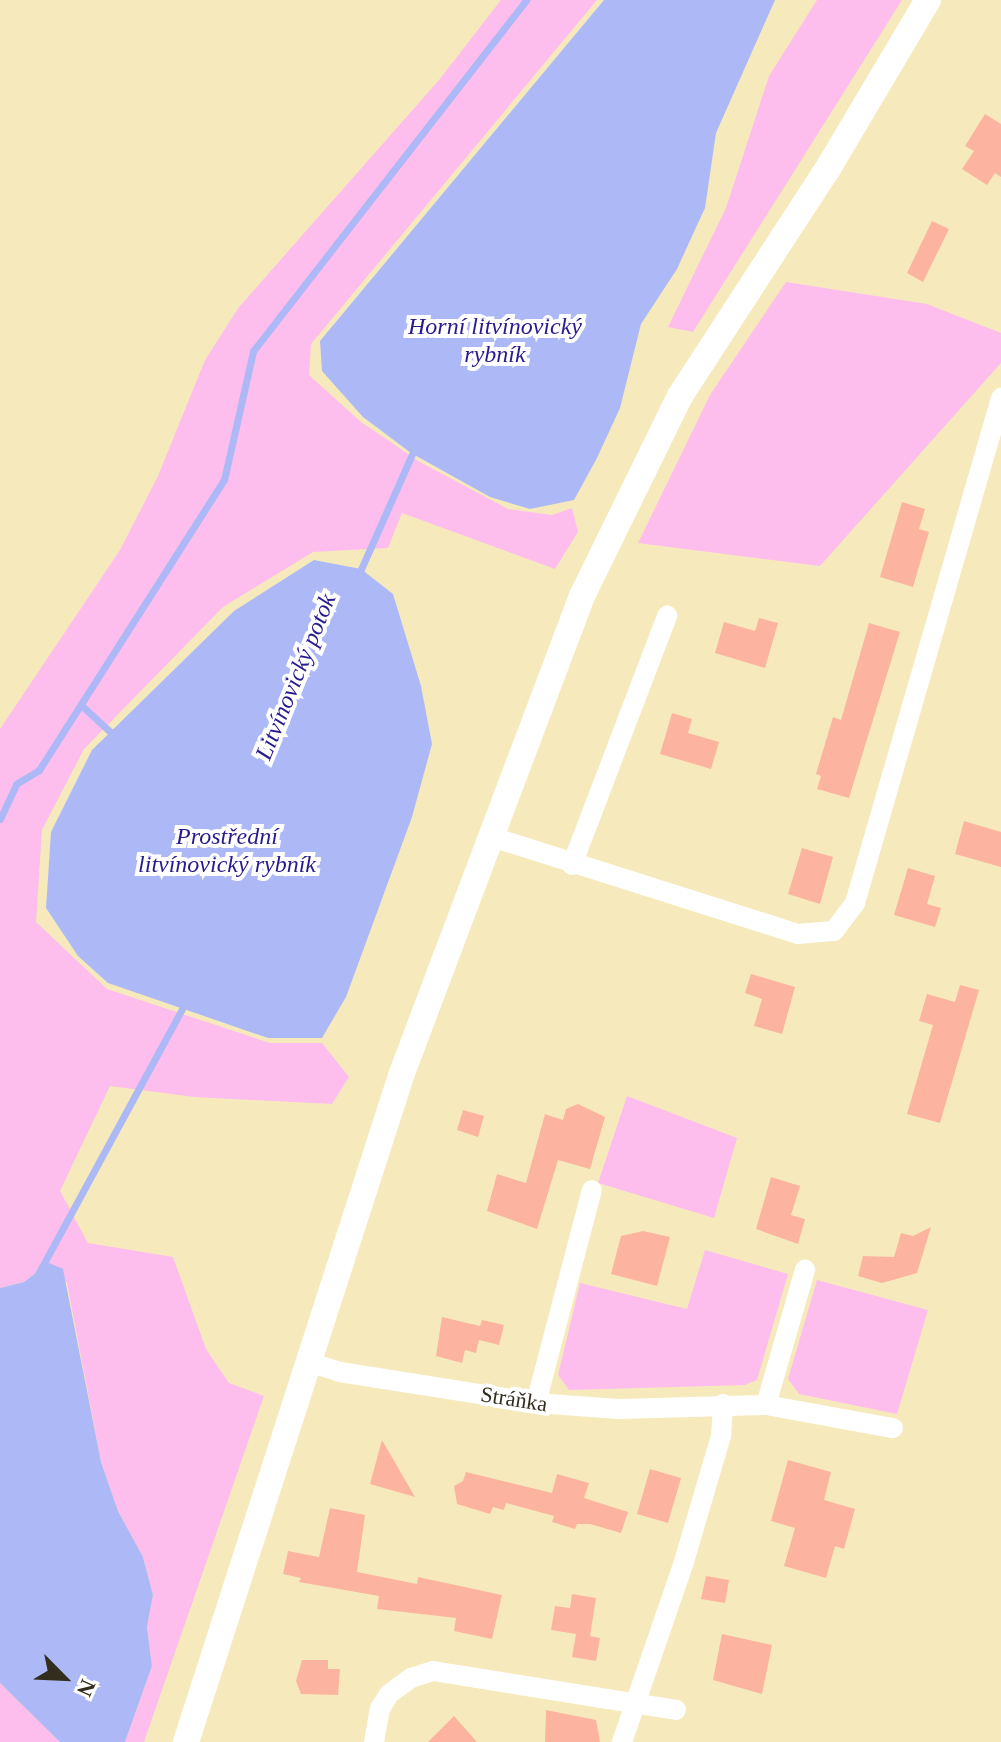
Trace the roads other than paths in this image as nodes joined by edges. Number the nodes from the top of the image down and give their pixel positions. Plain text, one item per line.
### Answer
1 (928, 0) edge
2 (1001, 398) edge
3 (667, 616) dead end
4 (489, 836) junction
5 (572, 865) junction
6 (592, 1190) dead end
7 (805, 1270) dead end
8 (308, 1362) junction
9 (536, 1403) junction
10 (723, 1404) junction
11 (766, 1405) junction
12 (893, 1428) dead end
13 (633, 1703) junction
14 (676, 1710) dead end
15 (186, 1742) edge
16 (374, 1742) edge
17 (622, 1742) edge

1 - 4 street
2 - 5 street
3 - 5 street
4 - 5 street
4 - 8 street
6 - 9 street
7 - 11 street
8 - 9 street, Stráňka
8 - 15 street
9 - 10 street, Stráňka
10 - 11 street, Stráňka
10 - 13 street
11 - 12 street, Stráňka
13 - 14 street
13 - 16 street
13 - 17 street

